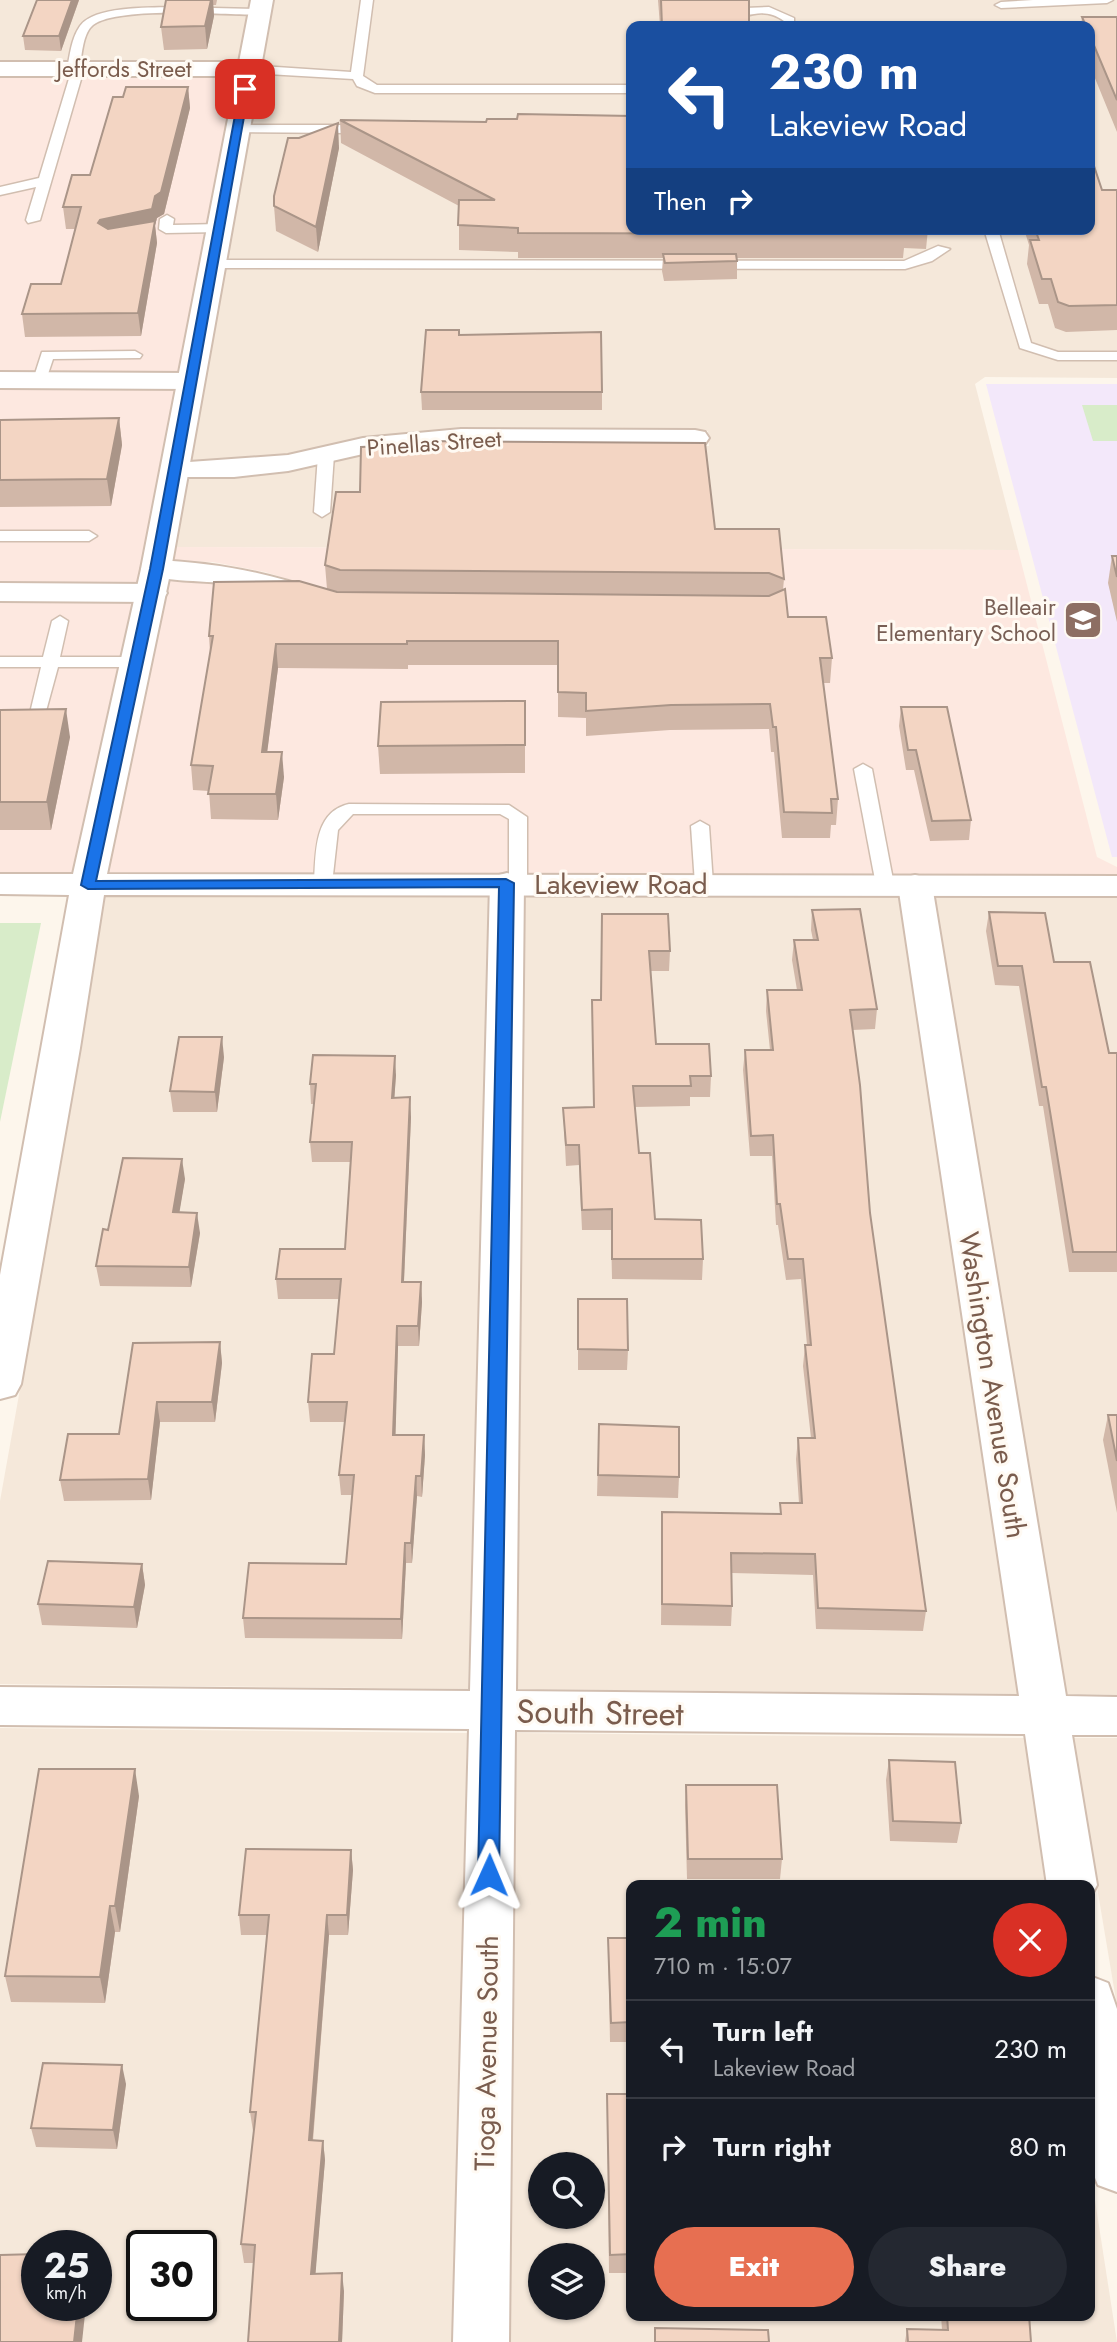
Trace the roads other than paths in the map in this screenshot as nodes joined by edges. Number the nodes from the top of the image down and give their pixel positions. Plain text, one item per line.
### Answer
1 (367, 0) edge
2 (1107, 0) edge
3 (1000, 3) edge
4 (261, 6) edge
5 (1002, 20) dead end
6 (735, 21) edge
7 (790, 21) edge
8 (358, 61) junction
9 (249, 65) junction
10 (0, 69) edge
11 (75, 69) junction
12 (357, 75) junction
13 (626, 89) edge
14 (239, 129) junction
15 (361, 129) edge
16 (44, 181) junction
17 (0, 191) edge
18 (33, 219) dead end
19 (220, 228) junction
20 (994, 235) edge
21 (150, 238) edge
22 (943, 249) dead end
23 (214, 264) junction
24 (135, 355) dead end
25 (1117, 356) edge
26 (0, 380) edge
27 (40, 380) junction
28 (191, 381) junction
29 (695, 438) dead end
30 (326, 455) junction
31 (174, 471) junction
32 (322, 512) dead end
33 (0, 536) edge
34 (89, 536) dead end
35 (154, 581) junction
36 (0, 593) edge
37 (339, 605) edge
38 (60, 621) dead end
39 (0, 662) edge
40 (51, 662) junction
41 (136, 662) junction
42 (0, 718) edge
43 (863, 769) dead end
44 (700, 826) dead end
45 (512, 883) junction
46 (0, 884) edge
47 (323, 884) junction
48 (705, 884) junction
49 (88, 885) junction
50 (900, 885) junction
51 (1117, 886) edge
52 (0, 1384) edge
53 (0, 1706) edge
54 (491, 1711) junction
55 (1045, 1716) junction
56 (1117, 1716) edge
57 (1071, 1880) edge
58 (1095, 2030) edge
59 (1117, 2167) edge
60 (481, 2342) edge

1 - 8 lane
2 - 3 lane
3 - 5 lane
4 - 9 street
4 - 11 lane
6 - 7 lane
8 - 9 lane
8 - 12 lane
9 - 11 street, Jeffords Street
9 - 12 lane
9 - 14 street
10 - 11 street, Jeffords Street
11 - 16 lane
12 - 13 lane
14 - 15 lane
14 - 19 street
16 - 17 lane
16 - 18 lane
19 - 21 lane
19 - 23 street
20 - 25 lane
22 - 23 lane
23 - 28 street
24 - 27 lane
26 - 27 street
27 - 28 street
28 - 31 street
29 - 30 street, Pinellas Street
30 - 31 street, Pinellas Street
30 - 32 lane
31 - 35 street
33 - 34 lane
35 - 36 street
35 - 37 street
35 - 41 street
38 - 40 lane
39 - 40 lane
40 - 41 lane
40 - 42 lane
41 - 49 street
43 - 50 lane
44 - 48 lane
45 - 47 street, Lakeview Road
45 - 47 lane
45 - 48 street, Lakeview Road
45 - 54 street, Tioga Avenue South
46 - 49 street, Lakeview Road
47 - 49 street, Lakeview Road
48 - 50 street, Lakeview Road
49 - 52 street
50 - 51 street, Lakeview Road
50 - 55 street, Washington Avenue South
53 - 54 street, South Street
54 - 55 street, South Street
54 - 60 street, Tioga Avenue South
55 - 56 street, South Street
55 - 57 street, Washington Avenue South
58 - 59 street

